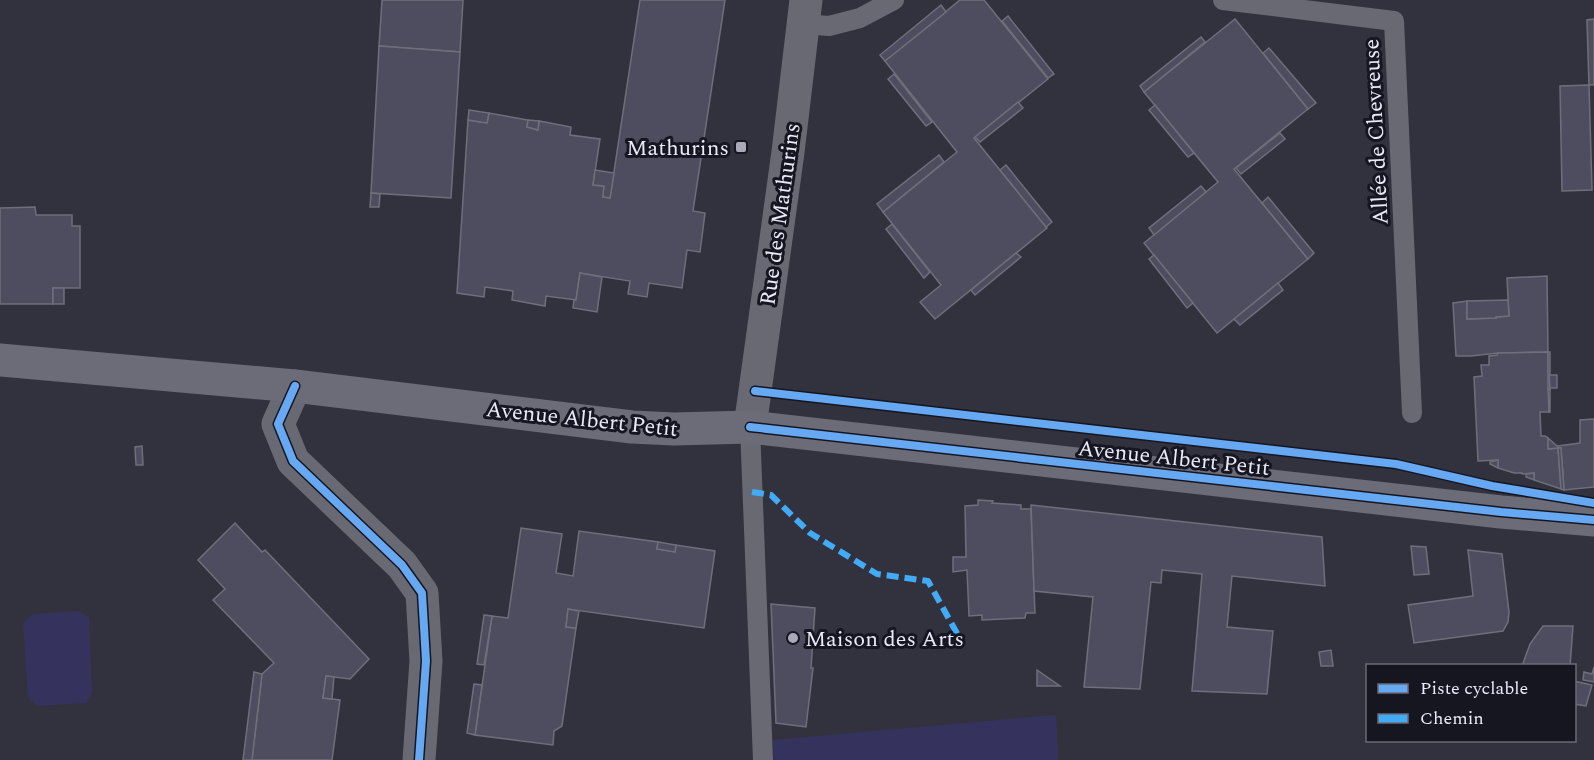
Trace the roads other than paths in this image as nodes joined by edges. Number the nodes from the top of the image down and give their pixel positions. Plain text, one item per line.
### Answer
1 (894, 0) edge
2 (1223, 0) edge
3 (804, 12) edge
4 (0, 360) edge
5 (295, 386) junction
6 (1412, 413) dead end
7 (750, 427) junction
8 (1594, 520) edge
9 (419, 760) edge
10 (763, 760) edge

1 - 3 lane
2 - 6 lane, Allée de Chevreuse
3 - 7 street, Rue des Mathurins
4 - 5 main road, Avenue Albert Petit
5 - 7 main road, Avenue Albert Petit
5 - 9 street
7 - 8 main road, Avenue Albert Petit
7 - 10 lane

